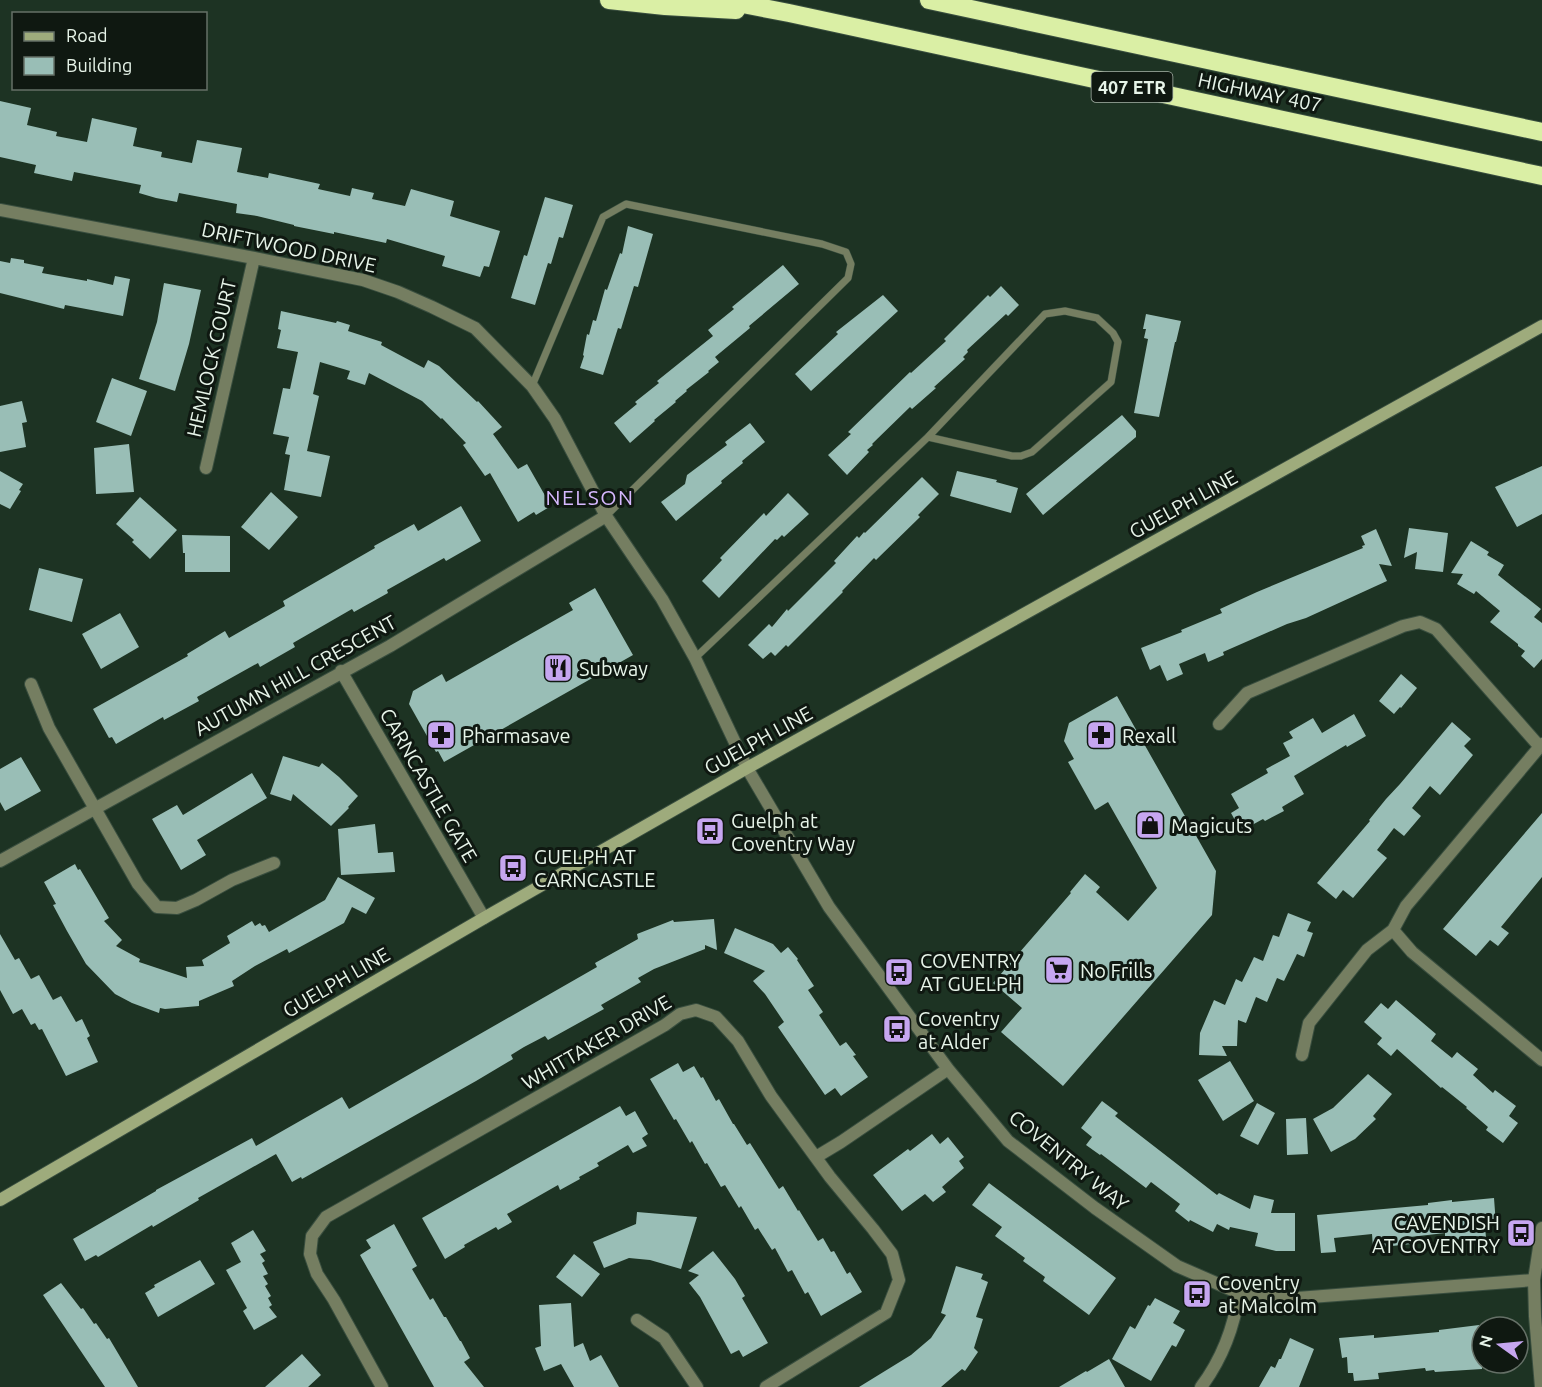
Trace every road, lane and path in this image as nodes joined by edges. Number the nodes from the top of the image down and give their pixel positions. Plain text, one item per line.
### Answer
1 (609, 0) edge
2 (722, 0) edge
3 (929, 0) edge
4 (789, 13) junction
5 (1542, 132) edge
6 (1542, 176) edge
7 (0, 210) edge
8 (254, 258) junction
9 (1542, 326) edge
10 (532, 386) junction
11 (928, 437) junction
12 (206, 468) dead end
13 (606, 516) junction
14 (695, 658) junction
15 (341, 671) junction
16 (31, 684) dead end
17 (1219, 724) dead end
18 (1541, 745) edge
19 (747, 768) junction
20 (95, 809) junction
21 (0, 861) edge
22 (274, 863) dead end
23 (484, 918) junction
24 (1393, 930) junction
25 (1302, 1055) dead end
26 (1542, 1060) edge
27 (948, 1069) junction
28 (816, 1157) junction
29 (0, 1200) edge
30 (1542, 1228) edge
31 (1534, 1280) junction
32 (1239, 1293) junction
33 (637, 1320) dead end
34 (382, 1387) edge
35 (697, 1387) edge
36 (766, 1387) edge
37 (1202, 1387) edge
38 (1540, 1387) edge

1 - 4 highway
2 - 4 highway, HIGHWAY 407 / 407 ETR
3 - 5 highway, HIGHWAY 407 / 407 ETR
4 - 6 highway, HIGHWAY 407 / 407 ETR
7 - 8 street, DRIFTWOOD DRIVE
8 - 10 street, DRIFTWOOD DRIVE
8 - 12 street, HEMLOCK COURT
9 - 19 main road, GUELPH LINE
10 - 13 street, DRIFTWOOD DRIVE
10 - 13 lane
11 - 11 lane
11 - 14 lane
13 - 14 street, DRIFTWOOD DRIVE
13 - 15 street, AUTUMN HILL CRESCENT
14 - 19 street, DRIFTWOOD DRIVE
15 - 20 street, AUTUMN HILL CRESCENT
15 - 23 street, CARNCASTLE GATE
16 - 20 street
17 - 18 street
18 - 24 street
19 - 23 main road, GUELPH LINE
19 - 27 street, COVENTRY WAY
20 - 21 street, AUTUMN HILL CRESCENT
20 - 22 street
23 - 29 main road, GUELPH LINE
24 - 25 street
24 - 26 street
27 - 28 street
27 - 32 street, COVENTRY WAY
28 - 34 street, WHITTAKER DRIVE
28 - 36 street, WHITTAKER DRIVE
30 - 31 street
31 - 32 street, COVENTRY WAY
31 - 38 street
32 - 37 street
33 - 35 street

